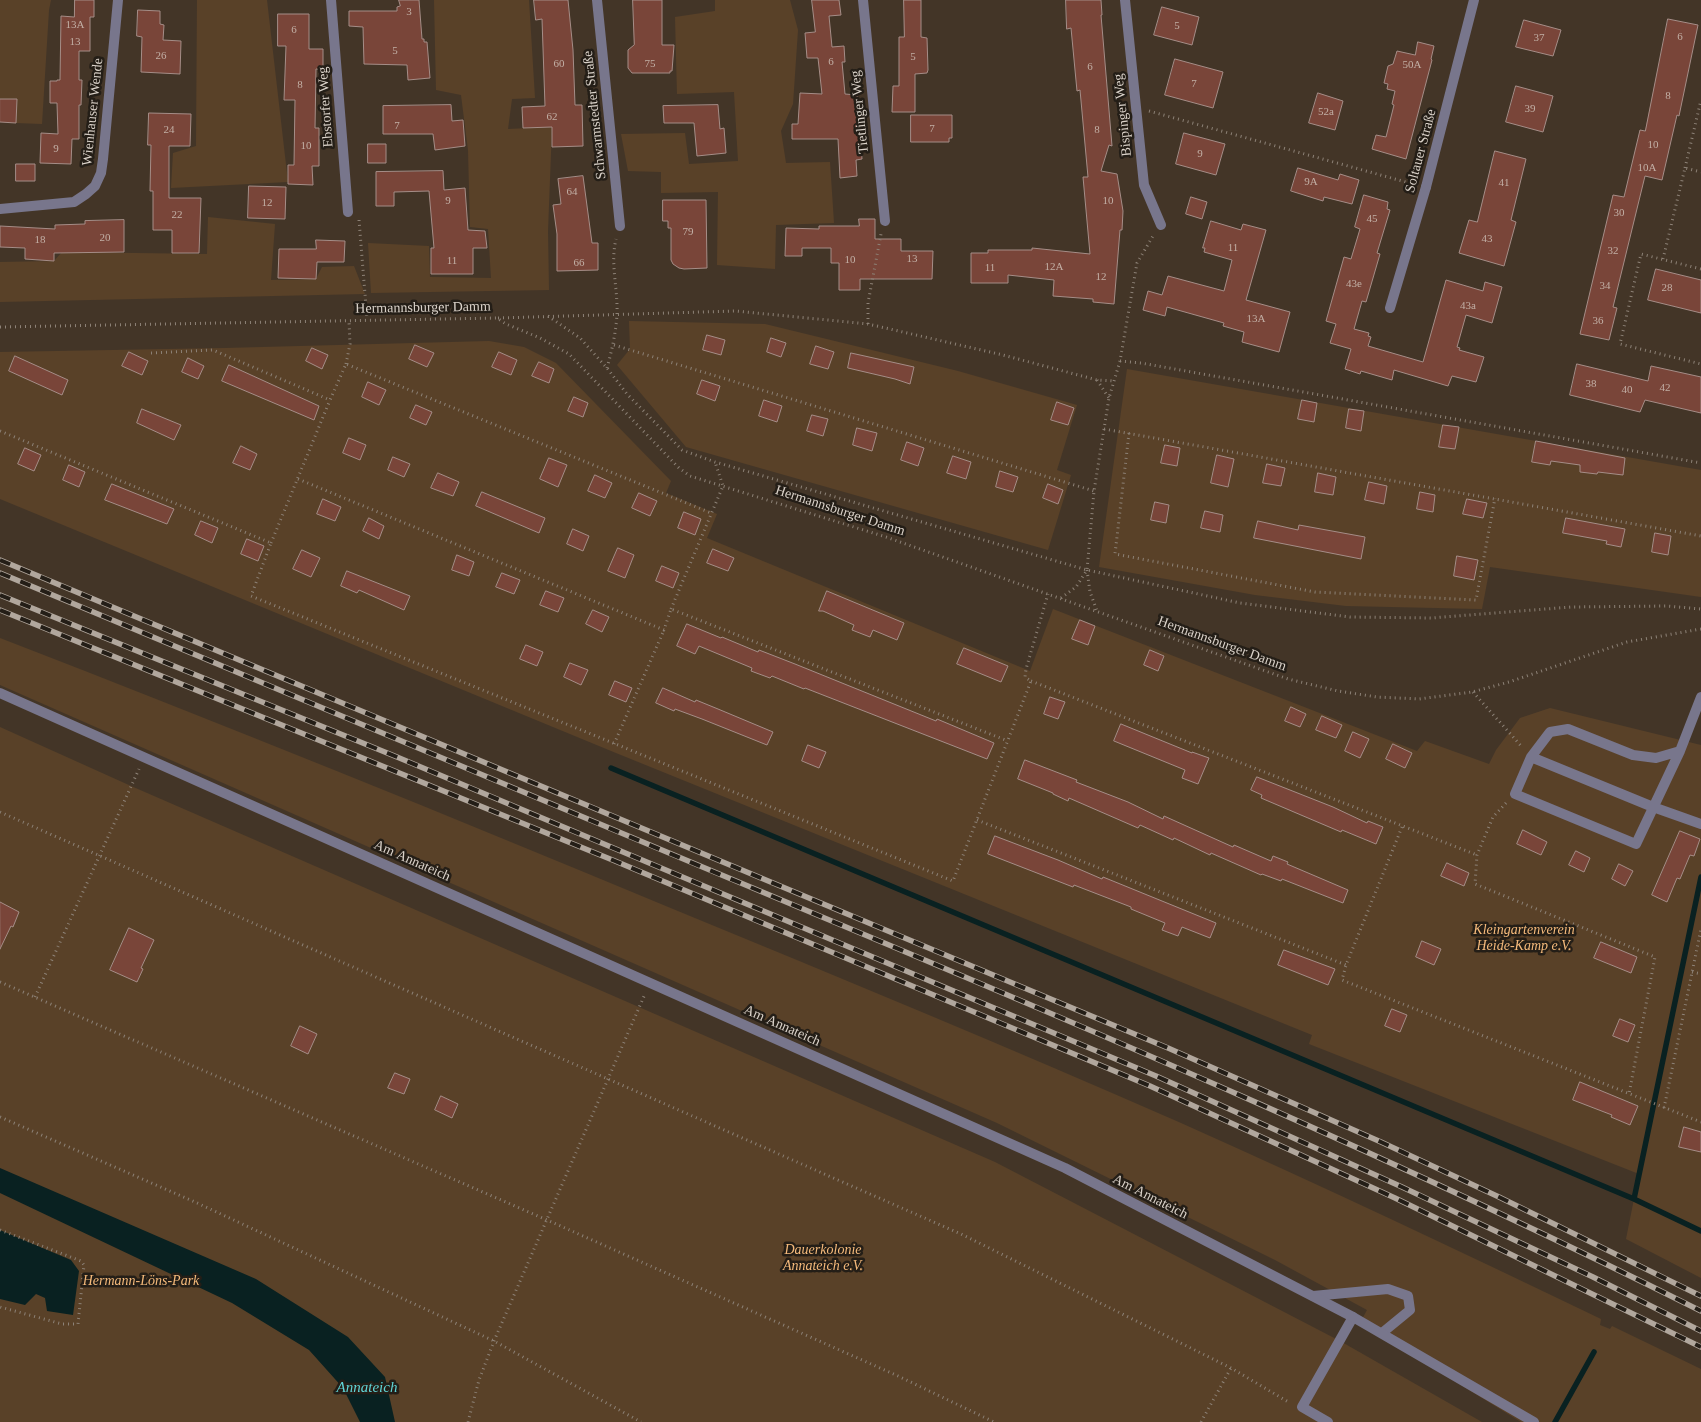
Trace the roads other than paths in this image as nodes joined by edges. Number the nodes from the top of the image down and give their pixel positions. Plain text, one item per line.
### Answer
1 (118, 0) edge
2 (331, 0) edge
3 (597, 0) edge
4 (863, 0) edge
5 (1125, 0) edge
6 (1474, 0) edge
7 (0, 209) edge
8 (348, 212) road end
9 (885, 221) road end
10 (1161, 225) road end
11 (620, 226) road end
12 (1390, 308) dead end
13 (0, 693) edge
14 (1701, 697) edge
15 (1680, 751) junction
16 (1531, 757) junction
17 (1652, 807) junction
18 (1701, 824) edge
19 (1312, 1296) junction
20 (1353, 1317) junction
21 (1382, 1333) junction
22 (1328, 1422) edge
23 (1534, 1422) edge

1 - 7 street, Wienhauser Wende
2 - 8 street, Ebstorfer Weg
3 - 11 street, Schwarmstedter Straße
4 - 9 street, Tietlinger Weg
5 - 10 street, Bispinger Weg
6 - 12 street, Soltauer Straße
13 - 19 street, Am Annateich
14 - 15 street
15 - 16 street
15 - 17 street
16 - 17 street
16 - 17 street
17 - 18 street
19 - 20 street, Am Annateich
19 - 21 street
20 - 21 street, Am Annateich
20 - 22 street
21 - 23 street, Am Annateich

